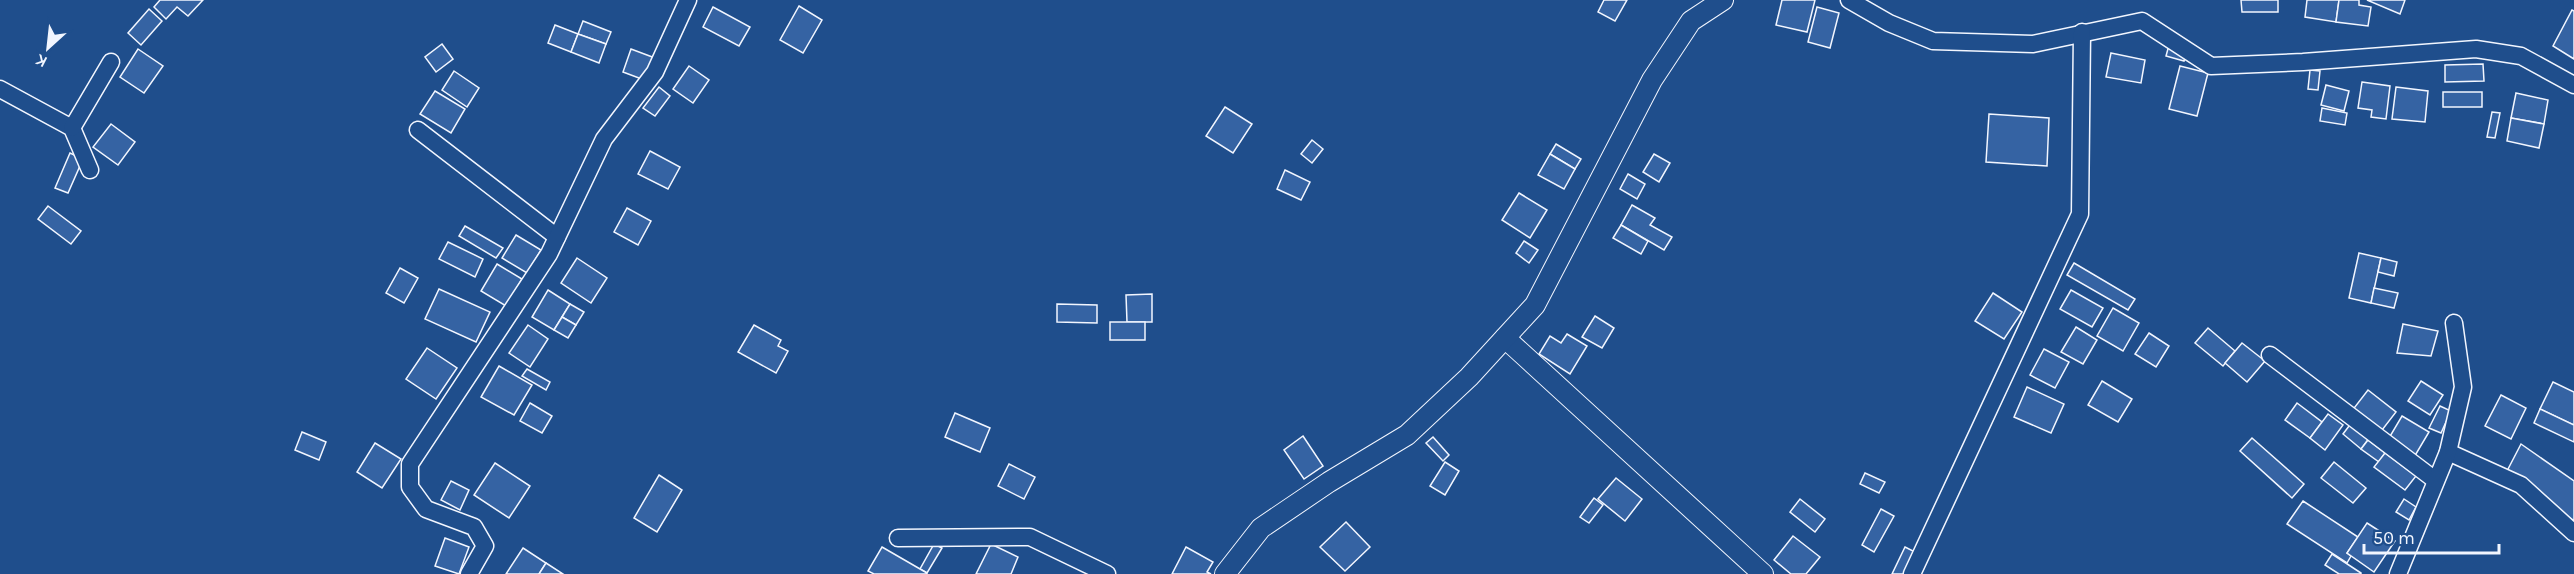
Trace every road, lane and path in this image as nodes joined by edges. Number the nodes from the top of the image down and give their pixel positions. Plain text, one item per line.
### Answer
1 (688, 0) edge
2 (1723, 0) edge
3 (1849, 0) edge
4 (2082, 32) junction
5 (111, 62) dead end
6 (2574, 85) edge
7 (0, 88) edge
8 (72, 128) junction
9 (418, 130) dead end
10 (90, 170) dead end
11 (556, 237) junction
12 (2454, 323) dead end
13 (1505, 338) junction
14 (2270, 355) dead end
15 (2448, 452) junction
16 (2435, 480) junction
17 (2574, 533) edge
18 (898, 538) dead end
19 (469, 574) edge
20 (1107, 574) edge
21 (1226, 574) edge
22 (1763, 574) edge
23 (1912, 574) edge
24 (2398, 574) edge

1 - 11 street
2 - 13 street
3 - 4 street
4 - 6 street
4 - 23 street
5 - 8 street
7 - 8 street
8 - 10 street
9 - 11 street
11 - 19 street
12 - 15 street
13 - 21 street
13 - 22 street
14 - 16 street
15 - 16 street
15 - 17 street
16 - 24 street
18 - 20 street

